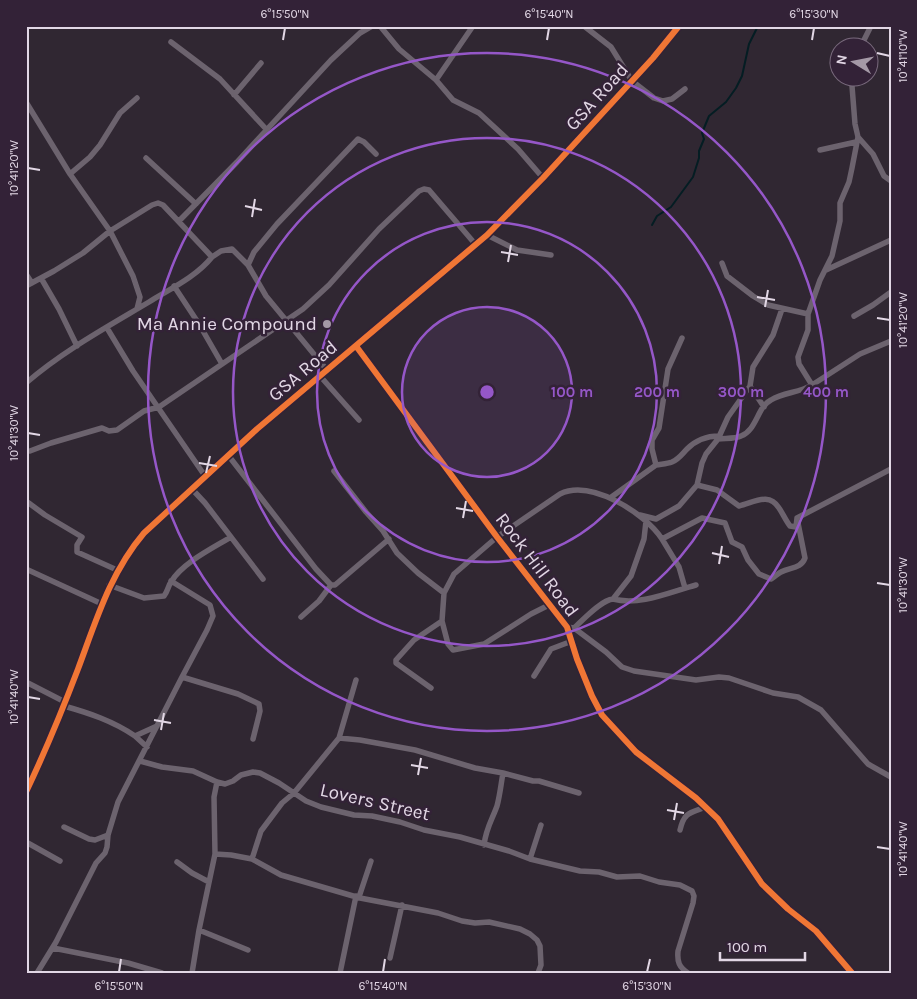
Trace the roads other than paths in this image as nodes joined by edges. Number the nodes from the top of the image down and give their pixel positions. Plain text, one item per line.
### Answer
1 (372, 26) edge
2 (380, 26) edge
3 (473, 26) edge
4 (584, 26) edge
5 (679, 26) edge
6 (871, 26) edge
7 (865, 38) edge
8 (171, 42) dead end
9 (261, 64) dead end
10 (436, 80) junction
11 (632, 81) junction
12 (852, 88) edge
13 (685, 89) dead end
14 (234, 95) junction
15 (137, 98) dead end
16 (26, 102) edge
17 (266, 129) junction
18 (857, 140) junction
19 (820, 150) dead end
20 (376, 154) dead end
21 (146, 158) dead end
22 (70, 174) junction
23 (543, 178) junction
24 (891, 181) edge
25 (196, 204) junction
26 (179, 221) junction
27 (110, 231) junction
28 (487, 235) junction
29 (891, 240) edge
30 (476, 245) junction
31 (551, 256) dead end
32 (212, 257) junction
33 (722, 263) dead end
34 (248, 265) junction
35 (826, 270) junction
36 (26, 274) edge
37 (41, 278) junction
38 (29, 284) edge
39 (174, 286) junction
40 (891, 292) edge
41 (140, 297) junction
42 (146, 303) junction
43 (782, 308) junction
44 (137, 309) junction
45 (808, 314) junction
46 (854, 316) dead end
47 (286, 320) junction
48 (108, 328) junction
49 (682, 338) dead end
50 (891, 341) edge
51 (77, 346) junction
52 (356, 346) junction
53 (222, 364) junction
54 (327, 370) junction
55 (320, 376) junction
56 (26, 383) edge
57 (812, 385) junction
58 (750, 386) junction
59 (764, 406) junction
60 (159, 407) junction
61 (359, 420) dead end
62 (718, 438) junction
63 (30, 451) dead end
64 (228, 455) junction
65 (656, 465) junction
66 (891, 469) edge
67 (334, 471) dead end
68 (205, 476) junction
69 (697, 485) junction
70 (191, 488) junction
71 (610, 498) junction
72 (26, 502) edge
73 (638, 514) junction
74 (797, 518) junction
75 (646, 521) junction
76 (231, 537) junction
77 (497, 537) junction
78 (389, 539) junction
79 (662, 539) junction
80 (26, 569) edge
81 (117, 570) junction
82 (263, 578) dead end
83 (171, 582) junction
84 (109, 585) junction
85 (331, 585) junction
86 (696, 585) dead end
87 (685, 588) junction
88 (444, 593) junction
89 (613, 600) junction
90 (102, 604) junction
91 (549, 605) junction
92 (301, 617) dead end
93 (442, 621) junction
94 (567, 627) junction
95 (574, 628) junction
96 (572, 641) junction
97 (534, 676) dead end
98 (182, 677) junction
99 (356, 680) dead end
100 (26, 682) edge
101 (431, 688) dead end
102 (64, 704) junction
103 (157, 726) junction
104 (135, 736) junction
105 (339, 738) junction
106 (254, 740) dead end
107 (148, 747) junction
108 (140, 761) junction
109 (503, 773) junction
110 (891, 777) edge
111 (217, 782) junction
112 (26, 792) edge
113 (294, 793) junction
114 (579, 793) dead end
115 (706, 807) junction
116 (541, 825) dead end
117 (64, 827) dead end
118 (680, 830) dead end
119 (108, 834) junction
120 (26, 842) edge
121 (484, 845) junction
122 (215, 854) junction
123 (252, 859) junction
124 (530, 859) junction
125 (60, 861) dead end
126 (370, 861) dead end
127 (177, 862) dead end
128 (209, 882) junction
129 (358, 897) junction
130 (402, 905) junction
131 (199, 930) junction
132 (53, 948) junction
133 (248, 950) dead end
134 (390, 958) dead end
135 (37, 973) edge
136 (162, 973) edge
137 (192, 973) edge
138 (340, 973) edge
139 (538, 973) edge
140 (688, 973) edge
141 (852, 973) edge

1 - 17 street
2 - 10 street
3 - 10 street
4 - 11 street
5 - 11 street, GSA Road
6 - 7 street
8 - 14 street
9 - 14 street
10 - 23 street
11 - 13 street
11 - 23 street, GSA Road
12 - 18 street
14 - 17 street
15 - 22 street
16 - 22 street
17 - 25 street
18 - 19 street
18 - 24 street
18 - 35 street
20 - 34 street
21 - 25 street
22 - 27 street
23 - 28 street, GSA Road
25 - 26 street
26 - 27 street
26 - 32 street
27 - 37 street
27 - 41 street
28 - 30 street, GSA Road
28 - 31 street
29 - 35 street
30 - 47 street
30 - 52 street, GSA Road
32 - 34 street
32 - 39 street
33 - 43 street
34 - 47 street
35 - 45 street
36 - 38 street
37 - 38 street
37 - 51 street
39 - 42 street
39 - 53 street
40 - 46 street
41 - 42 street
41 - 44 street
42 - 44 street
43 - 45 street
43 - 58 street
44 - 48 street
45 - 57 street
47 - 53 street
47 - 54 street
48 - 51 street
48 - 60 street
49 - 65 street
50 - 57 street
51 - 56 street
52 - 54 street, GSA Road
52 - 77 street, Rock Hill Road
53 - 60 street
54 - 55 street, GSA Road
55 - 61 street
55 - 64 street, GSA Road
57 - 59 street
58 - 59 street
58 - 62 street
59 - 62 street
60 - 63 street
60 - 68 street
62 - 65 street
62 - 69 street
64 - 68 street, GSA Road
64 - 85 street
65 - 71 street
66 - 74 street
67 - 78 street
68 - 70 street, GSA Road
69 - 73 street
69 - 74 street
70 - 76 street
70 - 81 street, GSA Road
71 - 73 street
71 - 77 street
72 - 81 street
73 - 75 street
74 - 79 street
75 - 79 street
75 - 89 street
76 - 82 street
76 - 83 street
77 - 88 street
77 - 91 street, Rock Hill Road
78 - 85 street
78 - 88 street
79 - 87 street
80 - 90 street
81 - 84 street, GSA Road
83 - 84 street
83 - 98 street
84 - 90 street, GSA Road
85 - 92 street
86 - 87 street
87 - 89 street
88 - 93 street
89 - 95 street
90 - 102 street, GSA Road
91 - 93 street
91 - 94 street, Rock Hill Road
93 - 101 street
94 - 95 street
94 - 96 street, Rock Hill Road
95 - 110 street
96 - 97 street
96 - 115 street, Rock Hill Road
98 - 103 street
98 - 106 street
99 - 105 street
100 - 102 street
102 - 104 street
102 - 112 street, GSA Road
103 - 104 street
103 - 107 street
104 - 107 street
105 - 109 street
105 - 113 street
107 - 108 street
108 - 111 street
108 - 119 street
109 - 114 street
109 - 121 street
111 - 113 street, Lovers Street
111 - 122 street
113 - 121 street, Lovers Street
113 - 123 street
115 - 118 street
115 - 141 street, Rock Hill Road
116 - 124 street
117 - 119 street
119 - 132 street
120 - 125 street
121 - 124 street, Lovers Street
122 - 123 street
122 - 128 street
123 - 129 street
124 - 140 street, Lovers Street
126 - 129 street
127 - 128 street
128 - 131 street
129 - 130 street
129 - 138 street
130 - 134 street
130 - 139 street
131 - 133 street
131 - 137 street
132 - 135 street
132 - 136 street

